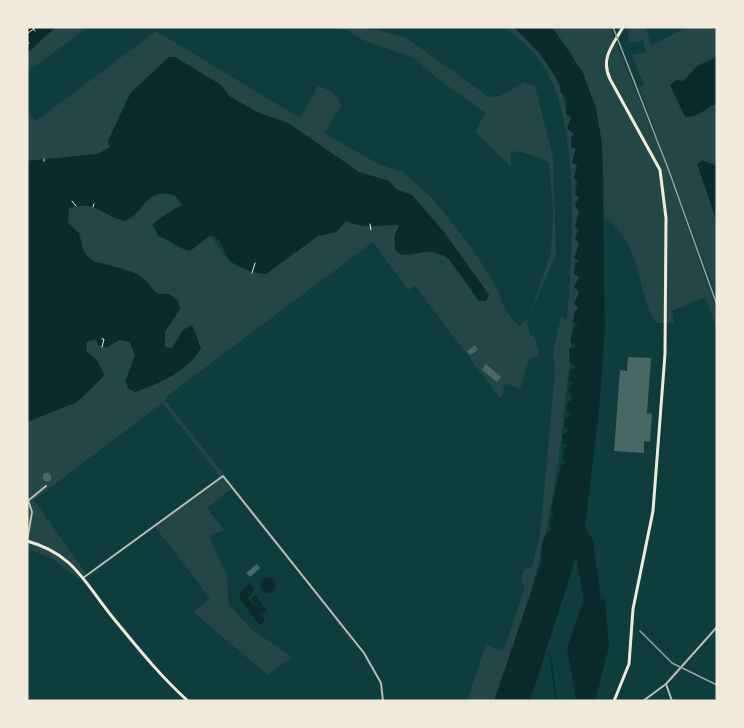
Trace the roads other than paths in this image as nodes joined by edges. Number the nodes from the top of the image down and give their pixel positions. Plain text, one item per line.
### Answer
1 (623, 27) edge
2 (45, 486) dead end
3 (28, 499) edge
4 (27, 542) edge
5 (83, 578) junction
6 (717, 627) edge
7 (666, 684) junction
8 (188, 701) edge
9 (383, 701) edge
10 (614, 701) edge
11 (643, 701) edge
12 (672, 701) edge

1 - 10 main road
2 - 3 street
3 - 4 street
4 - 5 main road
5 - 8 main road
5 - 9 street
6 - 7 street
7 - 11 street
7 - 12 street

